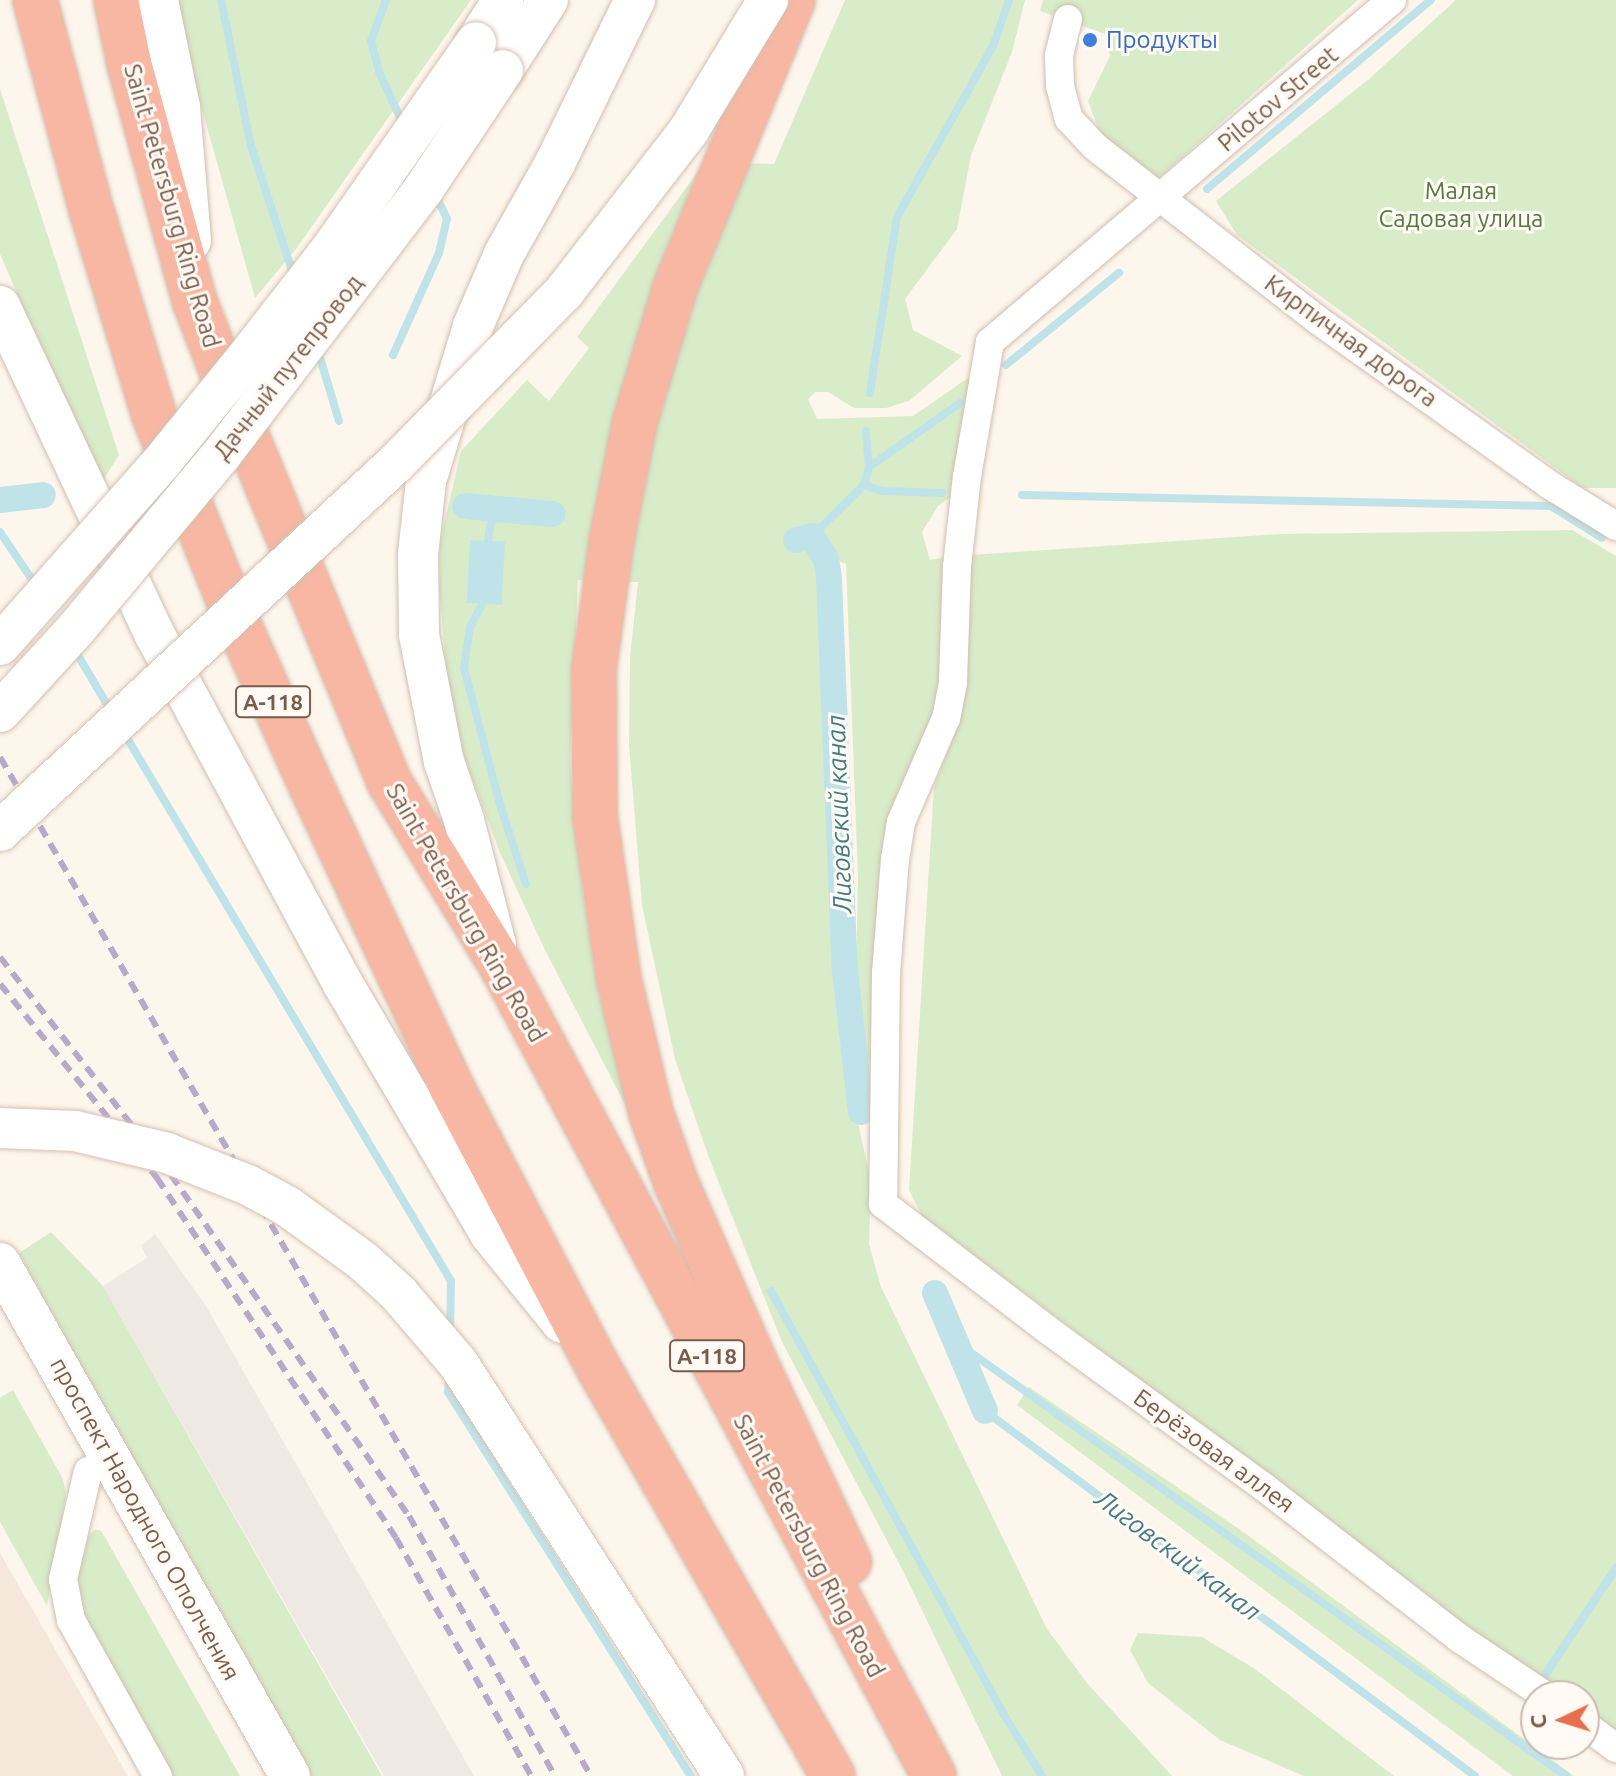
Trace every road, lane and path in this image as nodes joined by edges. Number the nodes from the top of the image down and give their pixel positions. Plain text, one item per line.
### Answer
1 (35, 0) edge
2 (116, 0) edge
3 (158, 0) edge
4 (503, 0) edge
5 (548, 0) edge
6 (635, 0) edge
7 (768, 0) edge
8 (793, 0) edge
9 (1392, 0) edge
10 (1068, 19) dead end
11 (1163, 197) junction
12 (195, 302) junction
13 (0, 306) edge
14 (1616, 526) edge
15 (0, 645) edge
16 (0, 712) edge
17 (0, 831) edge
18 (501, 965) junction
19 (0, 1128) edge
20 (883, 1204) joint
21 (0, 1263) edge
22 (0, 1317) edge
23 (599, 1369) junction
24 (88, 1471) junction
25 (1522, 1680) edge
26 (926, 1760) edge
27 (158, 1776) edge
28 (262, 1776) edge
29 (290, 1776) edge
30 (724, 1776) edge
31 (833, 1776) edge

1 - 23 highway, А-118
2 - 12 highway, Saint Petersburg Ring Road / А-118
3 - 12 main road
4 - 15 main road, Дачный путепровод, bridge
5 - 16 main road, Дачный путепровод, bridge
6 - 18 main road
7 - 17 main road, bridge
8 - 26 highway
9 - 11 street, Pilotov Street
10 - 11 street, Кирпичная дорога
11 - 14 street, Кирпичная дорога
11 - 20 street, Pilotov Street
12 - 18 highway, Saint Petersburg Ring Road / А-118
13 - 23 main road
18 - 26 highway, Saint Petersburg Ring Road / А-118
19 - 30 main road, bridge
20 - 25 street, Берёзовая аллея
21 - 29 main road, проспект Народного Ополчения
22 - 24 main road, проспект Народного Ополчения
23 - 31 highway, А-118
24 - 27 street
24 - 28 main road, проспект Народного Ополчения

